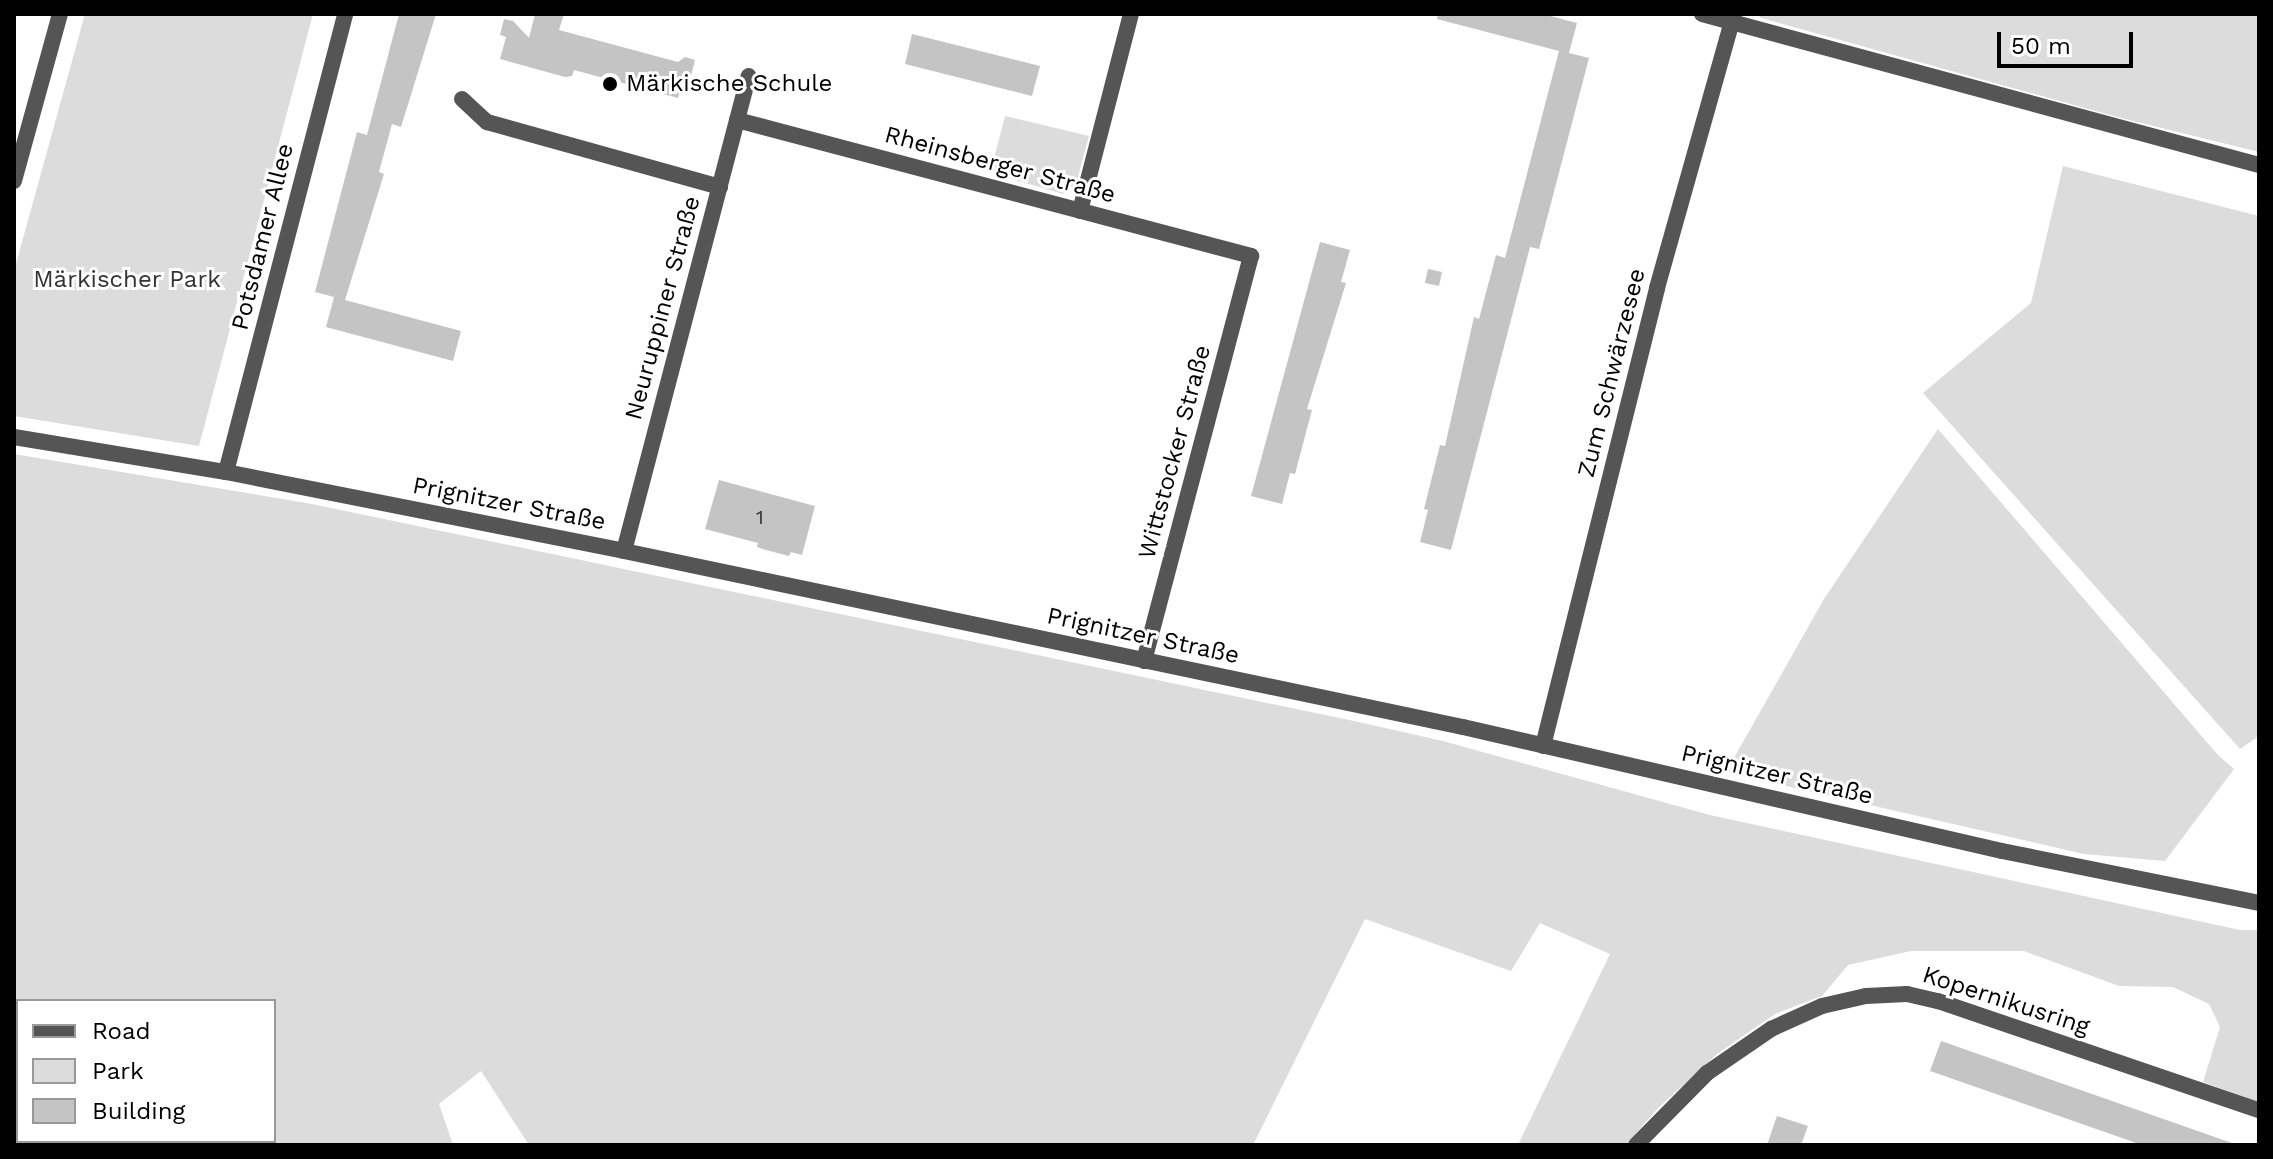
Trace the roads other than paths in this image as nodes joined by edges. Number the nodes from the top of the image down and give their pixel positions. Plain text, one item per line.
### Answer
1 (60, 14) edge
2 (345, 14) edge
3 (1131, 14) edge
4 (1702, 14) edge
5 (1733, 18) edge
6 (749, 76) dead end
7 (462, 99) dead end
8 (737, 120) junction
9 (2259, 165) edge
10 (14, 181) edge
11 (720, 187) junction
12 (1080, 211) junction
13 (1251, 256) joint
14 (14, 437) edge
15 (226, 472) junction
16 (624, 551) junction
17 (1144, 661) junction
18 (1543, 746) junction
19 (2259, 903) edge
20 (2259, 1110) edge
21 (1636, 1145) edge

1 - 10 street
2 - 15 street, Potsdamer Allee
3 - 12 street
4 - 5 street
5 - 9 street
5 - 18 street, Zum Schwärzesee
6 - 8 street, Neuruppiner Straße
7 - 11 street
8 - 11 street, Neuruppiner Straße
8 - 12 street, Rheinsberger Straße
11 - 16 street, Neuruppiner Straße
12 - 13 street, Rheinsberger Straße
13 - 17 street, Wittstocker Straße
14 - 15 street, Prignitzer Straße
15 - 16 street, Prignitzer Straße
16 - 17 street, Prignitzer Straße
17 - 18 street, Prignitzer Straße
18 - 19 street, Prignitzer Straße
20 - 21 street, Kopernikusring

